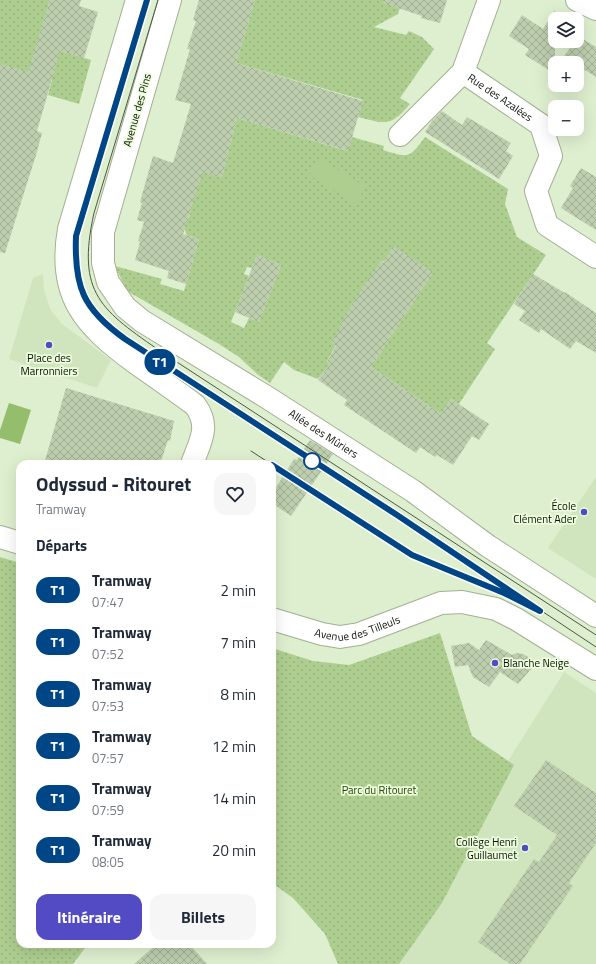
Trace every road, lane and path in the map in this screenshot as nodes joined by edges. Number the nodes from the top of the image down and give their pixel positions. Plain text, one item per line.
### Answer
1 (137, 0) edge
2 (170, 0) edge
3 (490, 0) edge
4 (578, 0) edge
5 (596, 9) edge
6 (463, 72) junction
7 (400, 135) dead end
8 (106, 221) joint
9 (596, 257) edge
10 (193, 460) edge
11 (0, 537) edge
12 (16, 542) edge
13 (596, 616) edge
14 (276, 620) edge
15 (596, 669) edge

1 - 10 street
2 - 8 street, Avenue des Pins
3 - 6 street, Rue des Azalées
4 - 5 street
6 - 7 street, Rue des Azalées
6 - 9 street, Rue des Azalées
8 - 13 street, Allée des Mûriers
11 - 12 street
14 - 15 street, Avenue des Tilleuls

